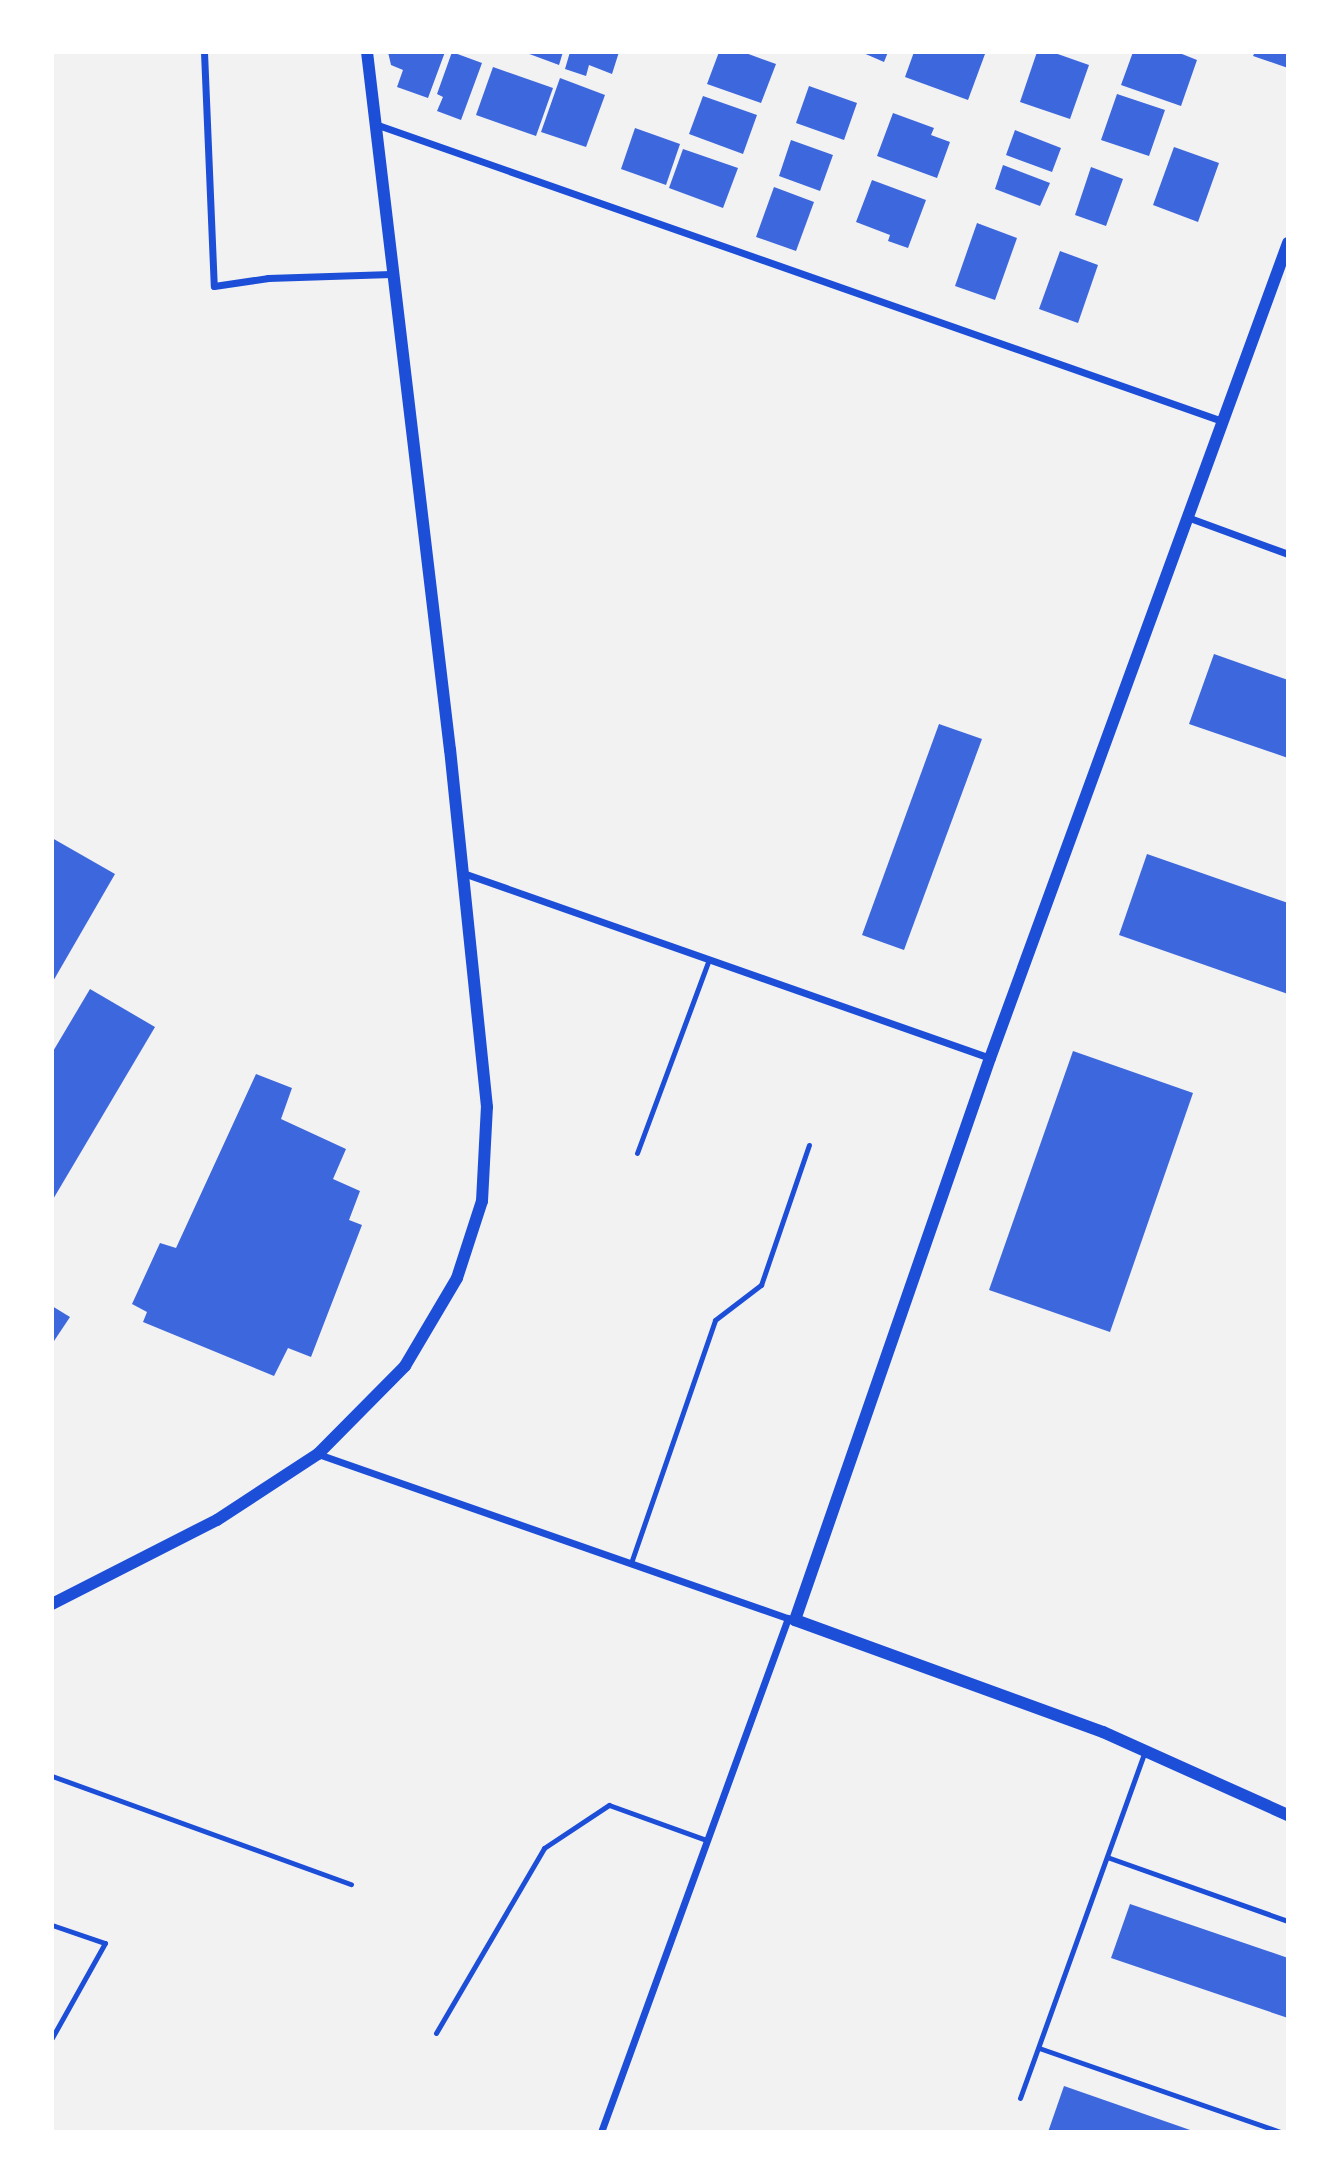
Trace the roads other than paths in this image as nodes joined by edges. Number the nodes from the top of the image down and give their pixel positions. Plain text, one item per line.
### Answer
1 (204, 52) edge
2 (367, 52) edge
3 (374, 123) junction
4 (1287, 243) edge
5 (391, 274) junction
6 (1222, 421) junction
7 (1187, 517) junction
8 (1287, 554) edge
9 (463, 873) junction
10 (709, 960) junction
11 (990, 1058) junction
12 (809, 1145) dead end
13 (637, 1153) dead end
14 (318, 1454) junction
15 (632, 1560) junction
16 (52, 1604) edge
17 (791, 1619) junction
18 (1145, 1751) junction
19 (52, 1776) edge
20 (1287, 1815) edge
21 (706, 1840) junction
22 (1107, 1857) junction
23 (351, 1884) dead end
24 (1287, 1921) edge
25 (52, 1925) edge
26 (436, 2033) dead end
27 (52, 2038) edge
28 (1039, 2048) junction
29 (1020, 2098) dead end
30 (601, 2132) edge
31 (1280, 2132) edge

1 - 5 street
2 - 3 street
3 - 5 street
3 - 6 street
4 - 6 street
5 - 9 street
6 - 7 street
7 - 8 street
7 - 11 street
9 - 10 street
9 - 14 street
10 - 11 street
10 - 13 lane
11 - 17 street
12 - 15 lane
14 - 15 street
14 - 16 street
15 - 17 street
17 - 18 street
17 - 21 street
18 - 20 street
18 - 22 lane
19 - 23 lane
21 - 26 lane
21 - 30 street
22 - 24 lane
22 - 28 lane
25 - 27 lane
28 - 29 lane
28 - 31 lane

